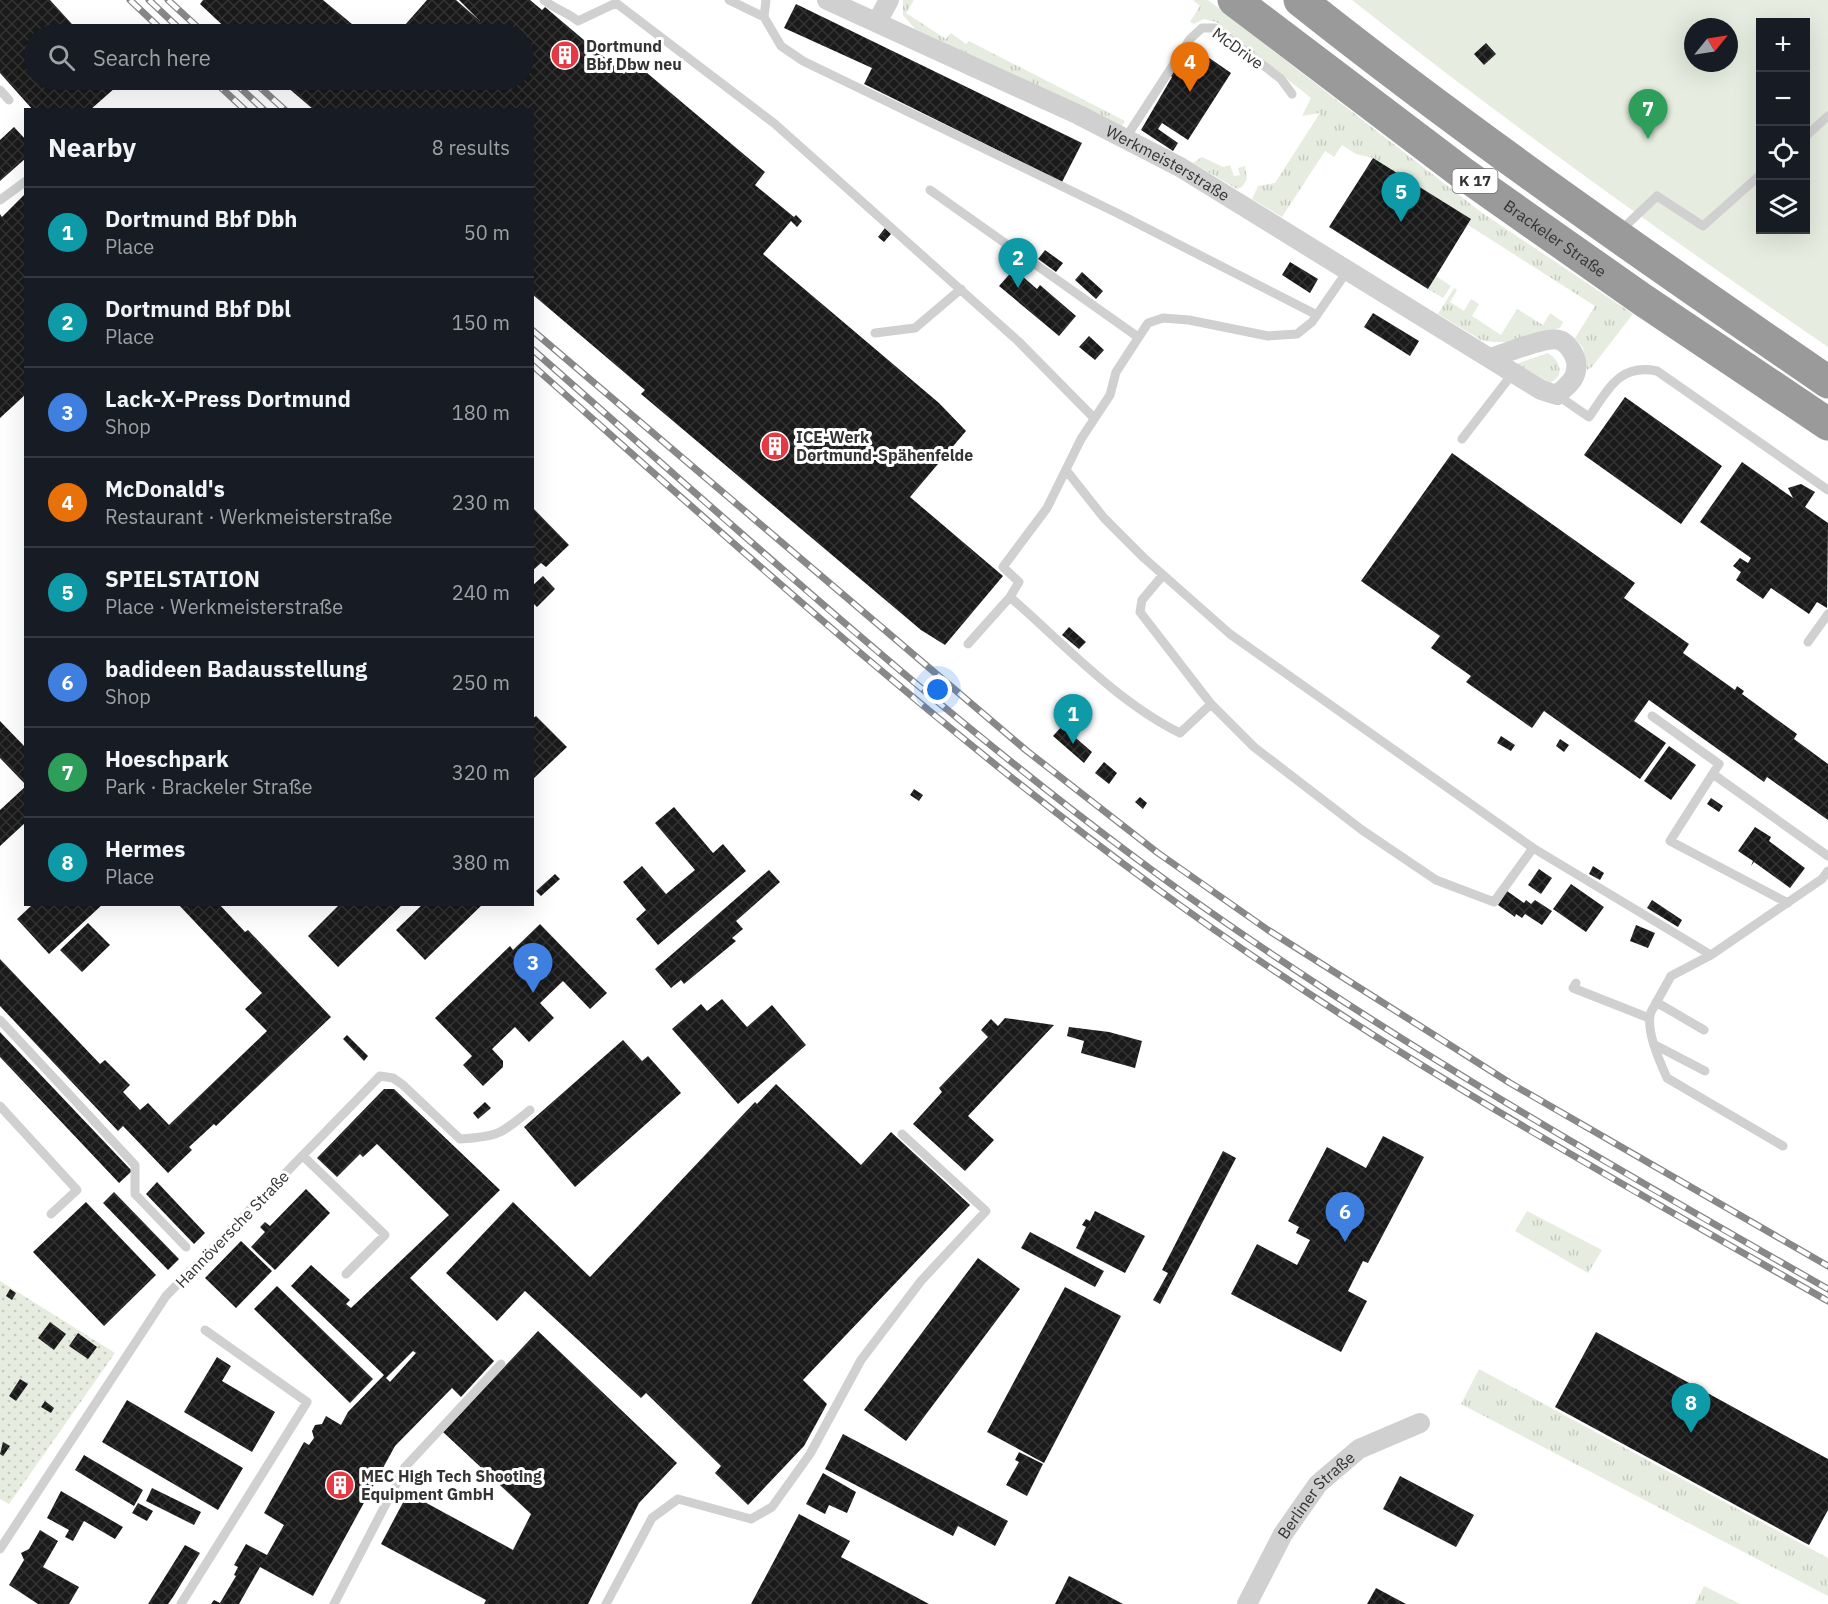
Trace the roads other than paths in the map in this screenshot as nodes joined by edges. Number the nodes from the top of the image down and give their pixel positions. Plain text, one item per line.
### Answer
1 (544, 0) edge
2 (729, 0) edge
3 (766, 0) edge
4 (827, 0) edge
5 (889, 0) edge
6 (1234, 0) edge
7 (1300, 0) edge
8 (617, 1) edge
9 (764, 17) junction
10 (877, 22) junction
11 (0, 90) edge
12 (1292, 94) dead end
13 (9, 100) dead end
14 (1828, 116) edge
15 (1810, 132) edge
16 (1125, 139) junction
17 (1756, 179) edge
18 (24, 182) edge
19 (930, 190) dead end
20 (0, 200) edge
21 (1615, 236) junction
22 (1348, 270) junction
23 (961, 289) junction
24 (1317, 315) junction
25 (875, 333) dead end
26 (1138, 337) junction
27 (1490, 358) junction
28 (1513, 373) junction
29 (1828, 382) edge
30 (1557, 395) junction
31 (1094, 418) junction
32 (1828, 424) edge
33 (1462, 439) dead end
34 (1066, 470) junction
35 (1828, 490) edge
36 (1163, 575) junction
37 (1010, 597) junction
38 (1828, 614) edge
39 (1808, 642) dead end
40 (968, 644) dead end
41 (1211, 704) junction
42 (1652, 716) dead end
43 (1717, 777) dead end
44 (1533, 848) junction
45 (1828, 856) edge
46 (1828, 871) edge
47 (1788, 903) junction
48 (1711, 955) junction
49 (1576, 983) dead end
50 (1656, 1002) junction
51 (1649, 1018) junction
52 (0, 1020) edge
53 (1704, 1030) dead end
54 (1655, 1045) junction
55 (1705, 1071) dead end
56 (0, 1107) edge
57 (530, 1110) dead end
58 (902, 1134) dead end
59 (1783, 1146) dead end
60 (303, 1156) junction
61 (51, 1214) dead end
62 (186, 1247) dead end
63 (346, 1274) dead end
64 (205, 1330) dead end
65 (501, 1364) dead end
66 (1420, 1424) dead end
67 (0, 1549) edge
68 (181, 1604) edge
69 (334, 1604) edge
70 (606, 1604) edge
71 (1247, 1604) edge

1 - 8 lane
2 - 9 lane
3 - 9 lane
4 - 10 street, Werkmeisterstraße
5 - 10 street
6 - 32 highway, Brackeler Straße / K 17
7 - 21 highway, K 17
8 - 23 lane
9 - 24 lane
10 - 16 street, Werkmeisterstraße
11 - 13 lane
12 - 16 lane, McDrive
14 - 15 lane
16 - 22 street, Werkmeisterstraße
17 - 21 lane
18 - 20 lane
19 - 26 lane
21 - 29 highway, K 17
22 - 24 lane
22 - 27 street, Werkmeisterstraße
23 - 25 lane
23 - 31 lane
24 - 26 lane
26 - 31 lane
27 - 28 street, Werkmeisterstraße
27 - 30 street
28 - 30 street, Werkmeisterstraße
28 - 33 lane
30 - 35 lane
31 - 34 lane
34 - 36 lane
34 - 37 lane
36 - 41 lane
36 - 44 lane
37 - 40 lane
37 - 41 lane
38 - 39 lane
41 - 44 lane
42 - 47 lane
43 - 45 lane
44 - 48 lane
46 - 47 lane
47 - 48 lane
48 - 50 lane
49 - 51 lane
50 - 51 lane
50 - 53 lane
51 - 54 lane
52 - 62 lane
54 - 55 lane
54 - 59 lane
56 - 61 lane
57 - 60 lane, Hannöversche Straße
58 - 70 lane
60 - 63 lane
60 - 67 lane, Hannöversche Straße
64 - 68 lane
65 - 69 lane
66 - 71 street, Berliner Straße

